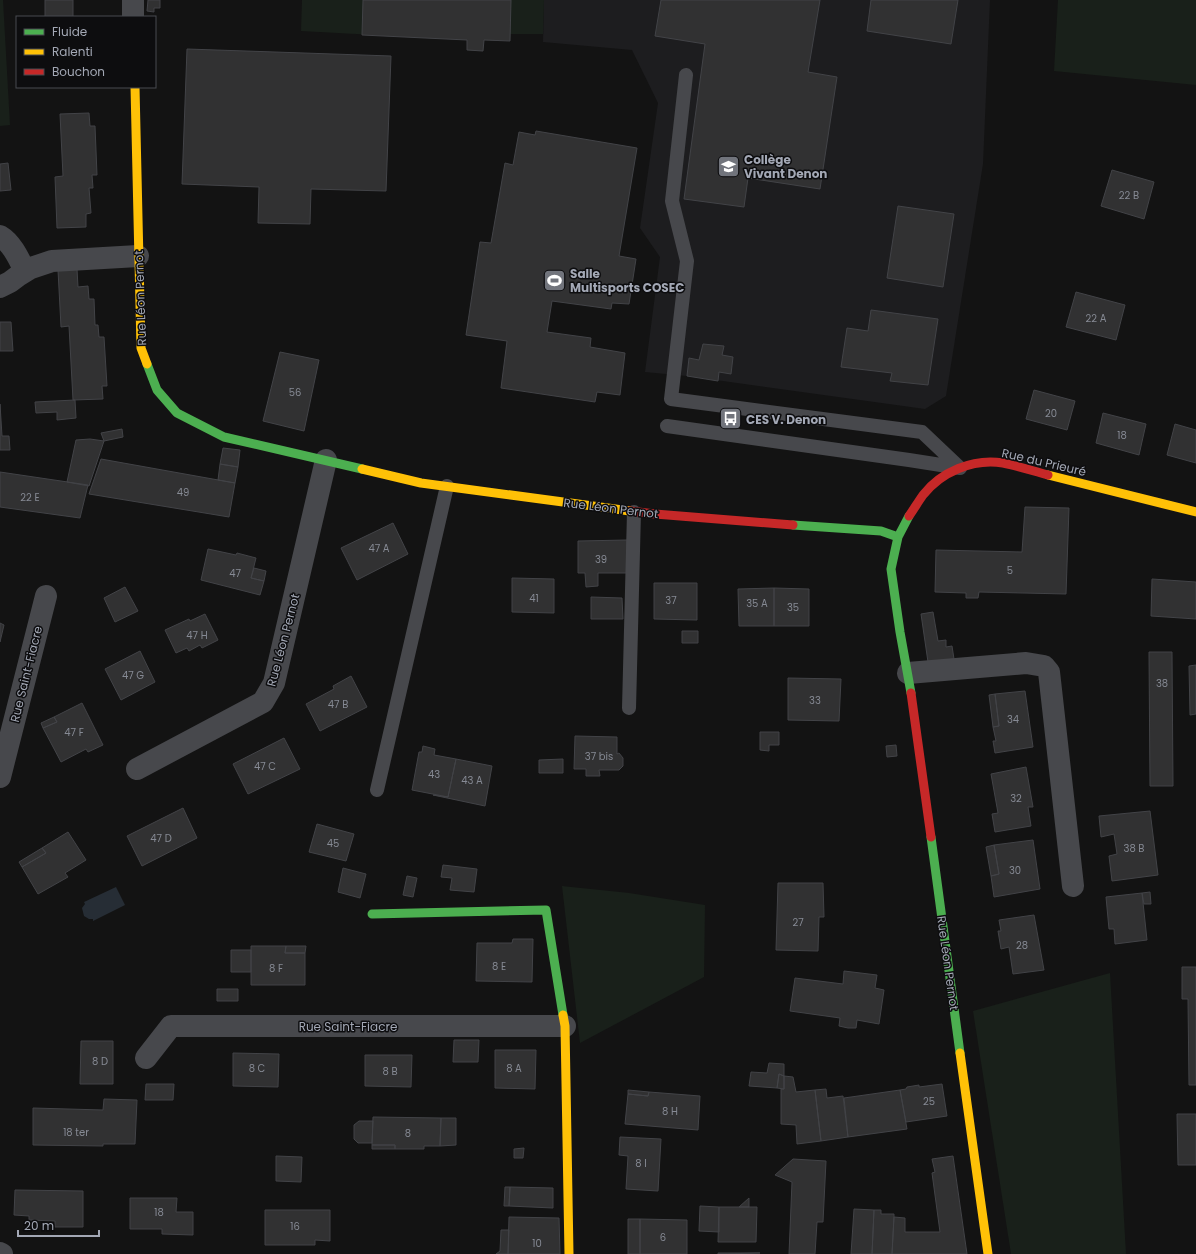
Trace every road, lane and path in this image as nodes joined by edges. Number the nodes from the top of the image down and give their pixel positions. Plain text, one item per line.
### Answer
1 (133, 0) edge
2 (133, 16) edge
3 (686, 75) dead end
4 (135, 88) edge
5 (0, 236) edge
6 (138, 256) junction
7 (25, 271) junction
8 (0, 287) edge
9 (667, 426) dead end
10 (326, 460) junction
11 (960, 468) junction
12 (447, 486) junction
13 (634, 512) junction
14 (1196, 512) edge
15 (907, 520) joint
16 (898, 537) junction
17 (46, 596) dead end
18 (908, 673) junction
19 (629, 708) dead end
20 (137, 768) dead end
21 (0, 776) edge
22 (377, 790) dead end
23 (1073, 886) dead end
24 (372, 914) dead end
25 (565, 1026) junction
26 (146, 1058) dead end
27 (569, 1254) edge
28 (988, 1254) edge

1 - 2 street
3 - 11 lane
4 - 6 street, Rue Léon Pernot
5 - 7 street
6 - 7 street
6 - 10 street, Rue Léon Pernot
7 - 8 street
9 - 11 lane
10 - 12 street, Rue Léon Pernot
10 - 20 street, Rue Léon Pernot
11 - 14 street, Rue du Prieuré
11 - 15 street, Rue du Prieuré
12 - 13 street, Rue Léon Pernot
12 - 22 lane
13 - 16 street, Rue Léon Pernot
13 - 19 lane
15 - 16 street, Rue Léon Pernot
16 - 18 street, Rue Léon Pernot
17 - 21 street, Rue Saint-Fiacre
18 - 23 street
18 - 28 street, Rue Léon Pernot
24 - 25 street
25 - 26 street, Rue Saint-Fiacre
25 - 27 street

